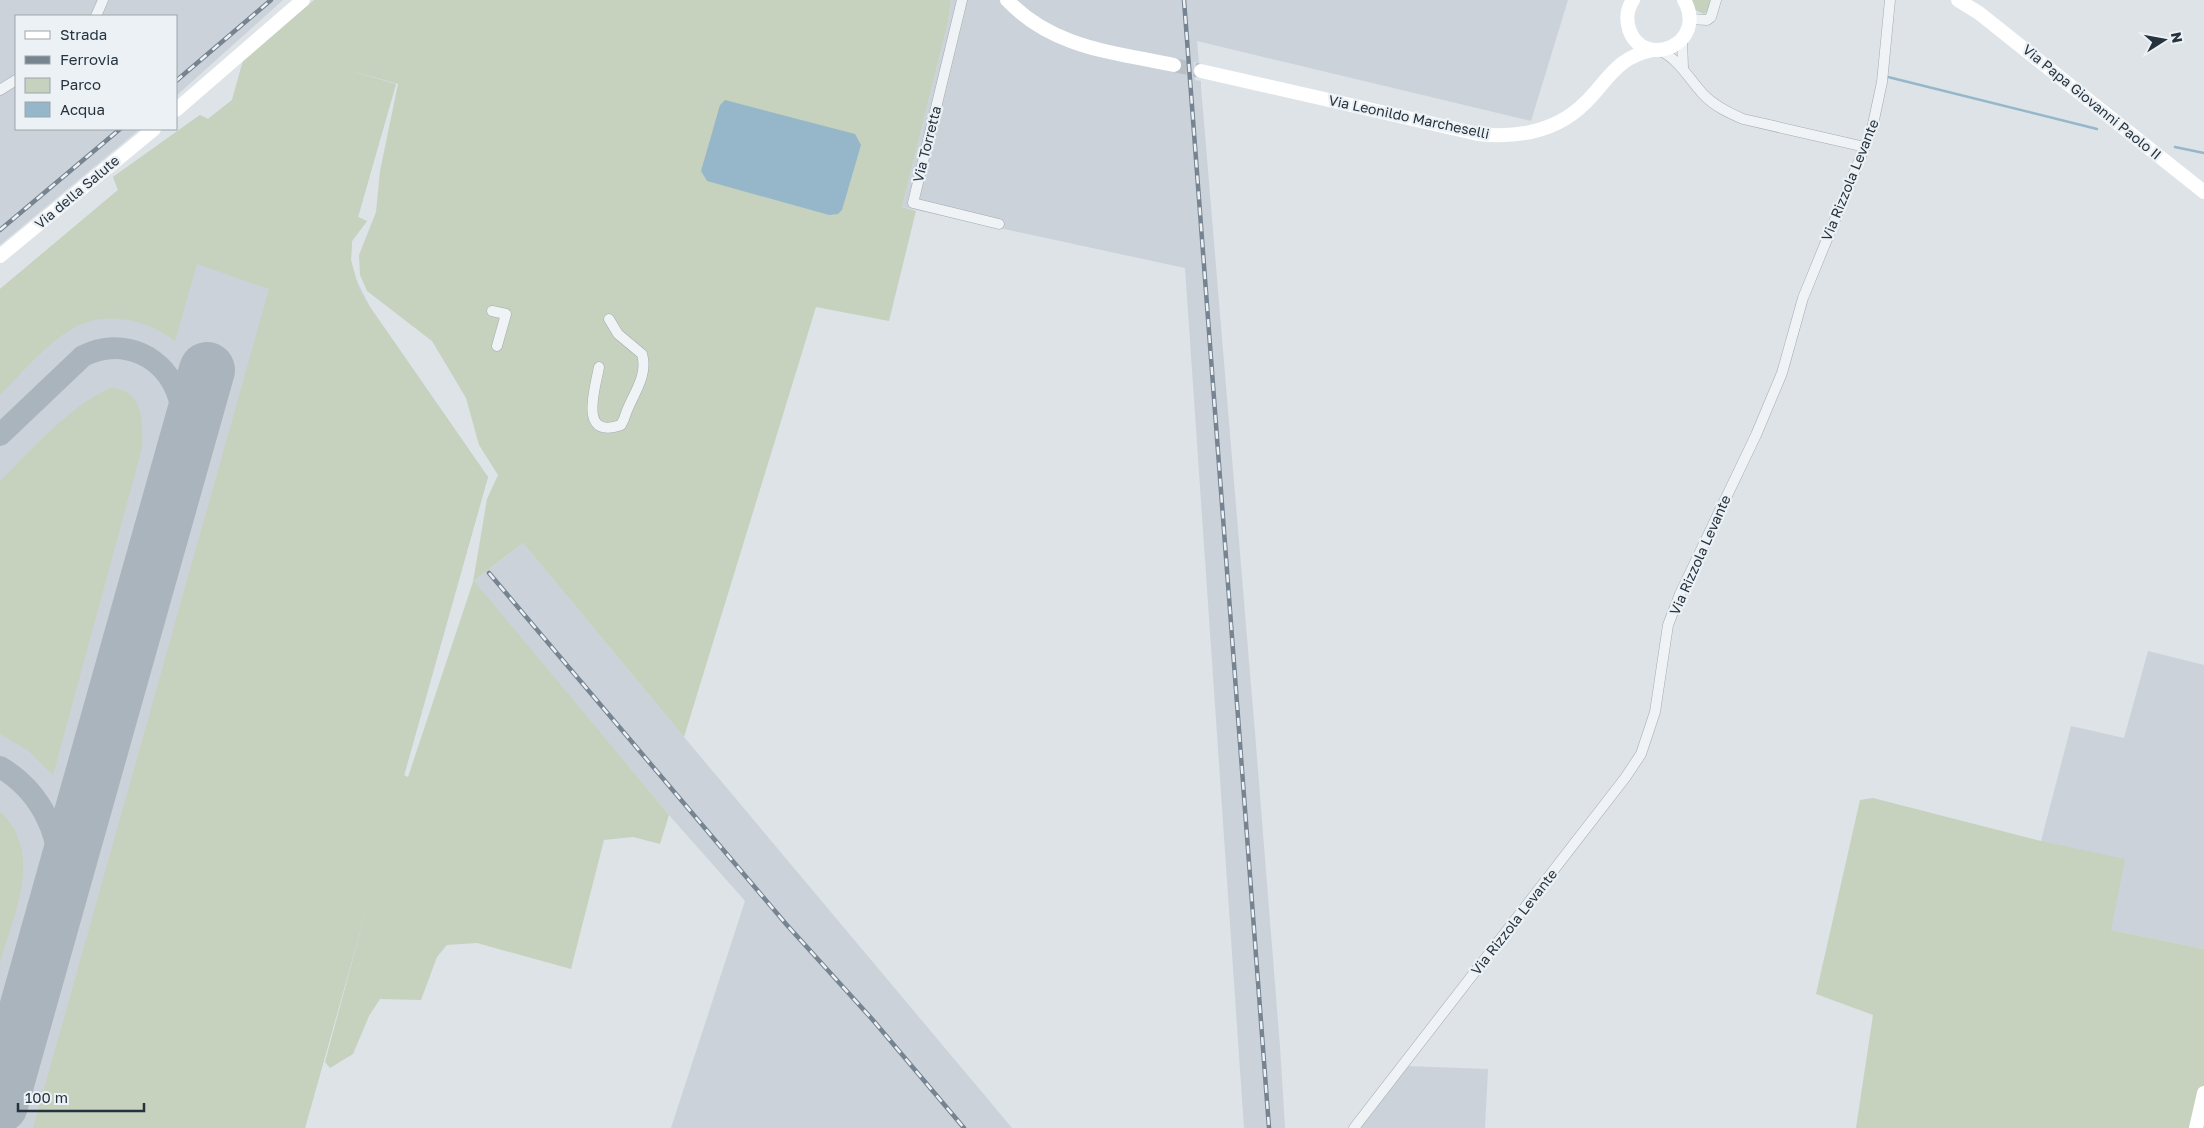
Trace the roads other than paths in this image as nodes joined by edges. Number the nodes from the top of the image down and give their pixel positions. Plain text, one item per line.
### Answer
1 (104, 0) edge
2 (303, 0) edge
3 (962, 0) edge
4 (1007, 0) edge
5 (1716, 0) edge
6 (1890, 0) edge
7 (1958, 0) edge
8 (1966, 0) edge
9 (1632, 1) edge
10 (1687, 6) edge
11 (1979, 13) junction
12 (96, 15) edge
13 (1628, 24) junction
14 (1682, 39) junction
15 (1656, 50) junction
16 (1622, 62) junction
17 (1174, 65) tunnel mouth
18 (1683, 68) junction
19 (1201, 71) tunnel mouth
20 (15, 81) edge
21 (0, 90) edge
22 (178, 108) edge
23 (153, 130) edge
24 (1865, 147) junction
25 (2204, 192) edge
26 (999, 224) dead end
27 (0, 256) edge
28 (492, 311) dead end
29 (609, 319) dead end
30 (497, 346) dead end
31 (599, 367) dead end
32 (2204, 1093) edge
33 (1354, 1128) edge
34 (2196, 1128) edge

1 - 12 street
2 - 22 street
3 - 26 street, Via Torretta
4 - 17 street
5 - 10 street
6 - 24 street, Via Rizzola Levante
7 - 11 street, Via Papa Giovanni Paolo II
8 - 11 street, Via Papa Giovanni Paolo II
9 - 13 street, Via Leonildo Marcheselli
10 - 14 street
11 - 25 street, Via Papa Giovanni Paolo II
13 - 15 street
13 - 16 street, Via Leonildo Marcheselli
14 - 15 street, Via Leonildo Marcheselli
14 - 18 street
15 - 16 street, Via Leonildo Marcheselli
15 - 18 street
16 - 19 street, Via Leonildo Marcheselli
18 - 24 street
20 - 21 street
23 - 27 street, Via della Salute
24 - 33 street, Via Rizzola Levante
28 - 30 street
29 - 31 street
32 - 34 street

